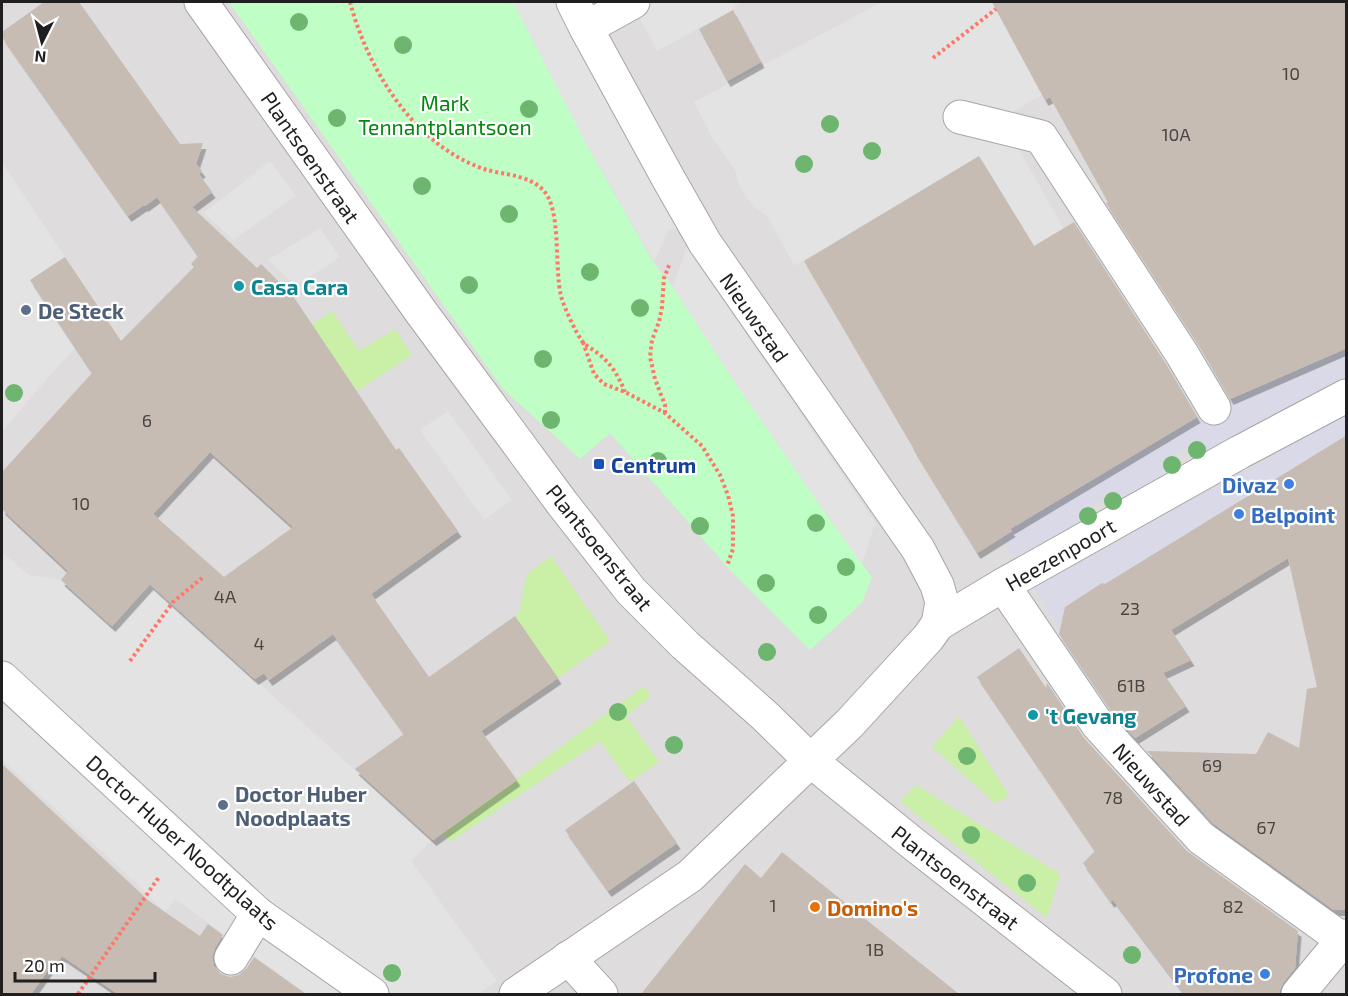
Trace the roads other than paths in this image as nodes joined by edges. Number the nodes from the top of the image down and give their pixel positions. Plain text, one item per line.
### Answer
1 (201, 2) edge
2 (633, 2) edge
3 (579, 15) edge
4 (960, 117) dead end
5 (1347, 396) edge
6 (1214, 408) dead end
7 (1004, 585) junction
8 (938, 624) junction
9 (2, 678) edge
10 (811, 761) junction
11 (258, 914) junction
12 (1346, 940) edge
13 (231, 958) dead end
14 (568, 958) junction
15 (372, 994) edge
16 (516, 994) edge
17 (601, 994) edge
18 (1105, 994) edge
19 (1298, 994) edge

1 - 10 street, Plantsoenstraat
2 - 3 street
3 - 8 street, Nieuwstad
4 - 6 street
5 - 7 street, Heezenpoort
7 - 8 street, Heezenpoort
7 - 12 street, Nieuwstad
8 - 10 street, Heezenpoort
9 - 11 street, Doctor Huber Noodtplaats
10 - 14 street
10 - 18 street, Plantsoenstraat
11 - 13 street
11 - 15 street, Doctor Huber Noodtplaats
12 - 19 street
14 - 16 street
14 - 17 street

